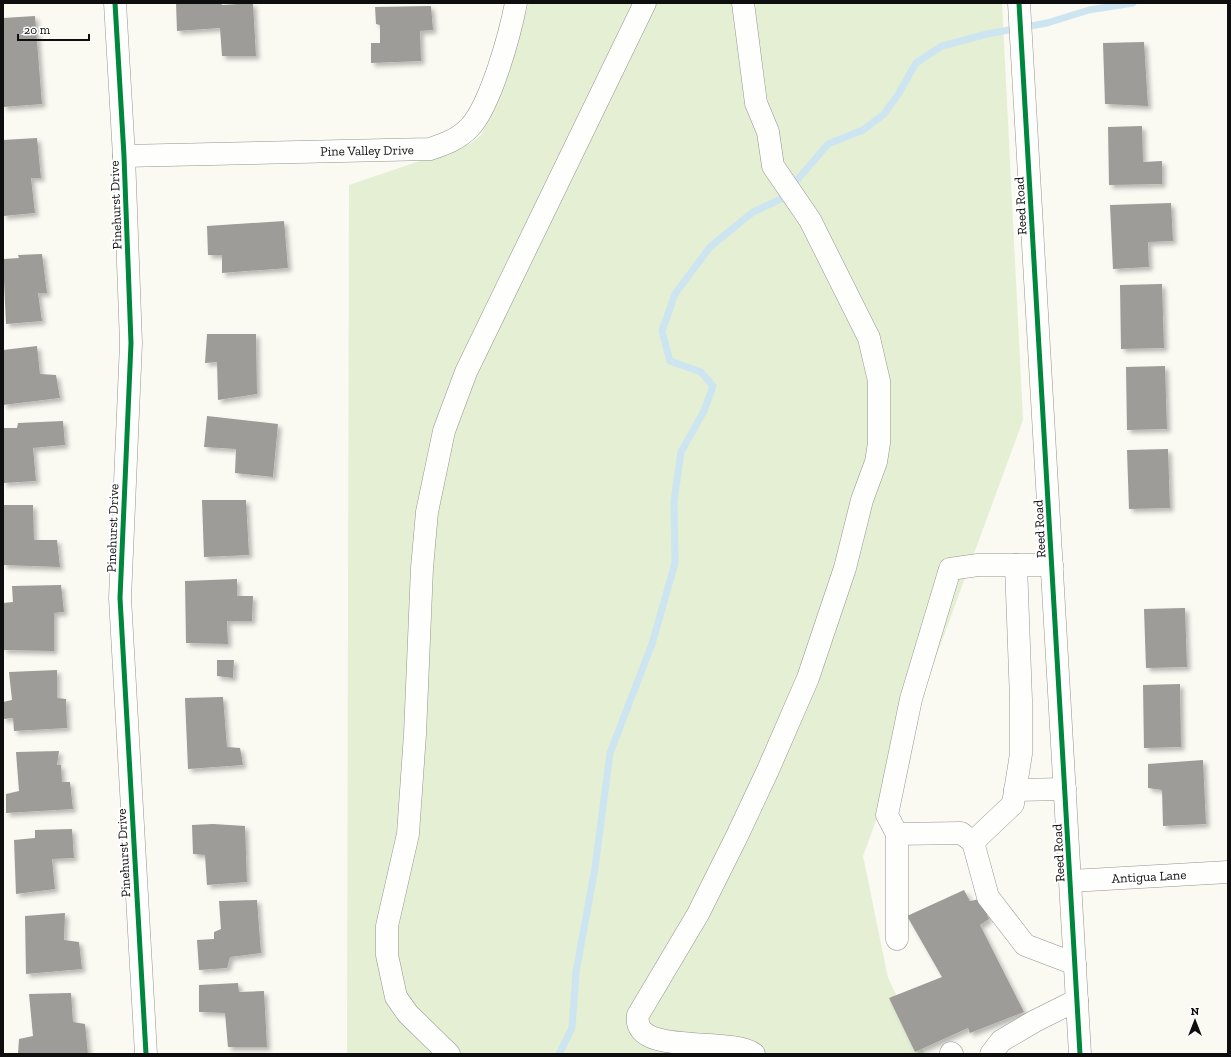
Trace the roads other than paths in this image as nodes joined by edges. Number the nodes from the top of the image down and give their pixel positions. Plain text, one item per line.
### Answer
1 (115, 3) edge
2 (516, 3) edge
3 (645, 3) edge
4 (743, 3) edge
5 (1020, 8) edge
6 (124, 156) junction
7 (1016, 565) junction
8 (1052, 565) junction
9 (1065, 789) junction
10 (1015, 790) junction
11 (897, 834) junction
12 (973, 842) junction
13 (1228, 872) edge
14 (1071, 881) junction
15 (897, 938) dead end
16 (1075, 964) junction
17 (1078, 1000) junction
18 (146, 1054) edge
19 (449, 1054) edge
20 (754, 1054) edge
21 (991, 1054) edge
22 (1080, 1054) edge

1 - 6 street, Pinehurst Drive
2 - 6 street, Pine Valley Drive
3 - 19 street
4 - 20 street
5 - 8 street, Reed Road
6 - 18 street, Pinehurst Drive
7 - 8 street
7 - 10 street
7 - 11 street
8 - 9 street, Reed Road
9 - 10 street
9 - 14 street, Reed Road
10 - 12 street
11 - 12 street
11 - 15 street
12 - 16 street
13 - 14 street, Antigua Lane
14 - 16 street, Reed Road
16 - 17 street, Reed Road
17 - 21 street
17 - 22 street, Reed Road

